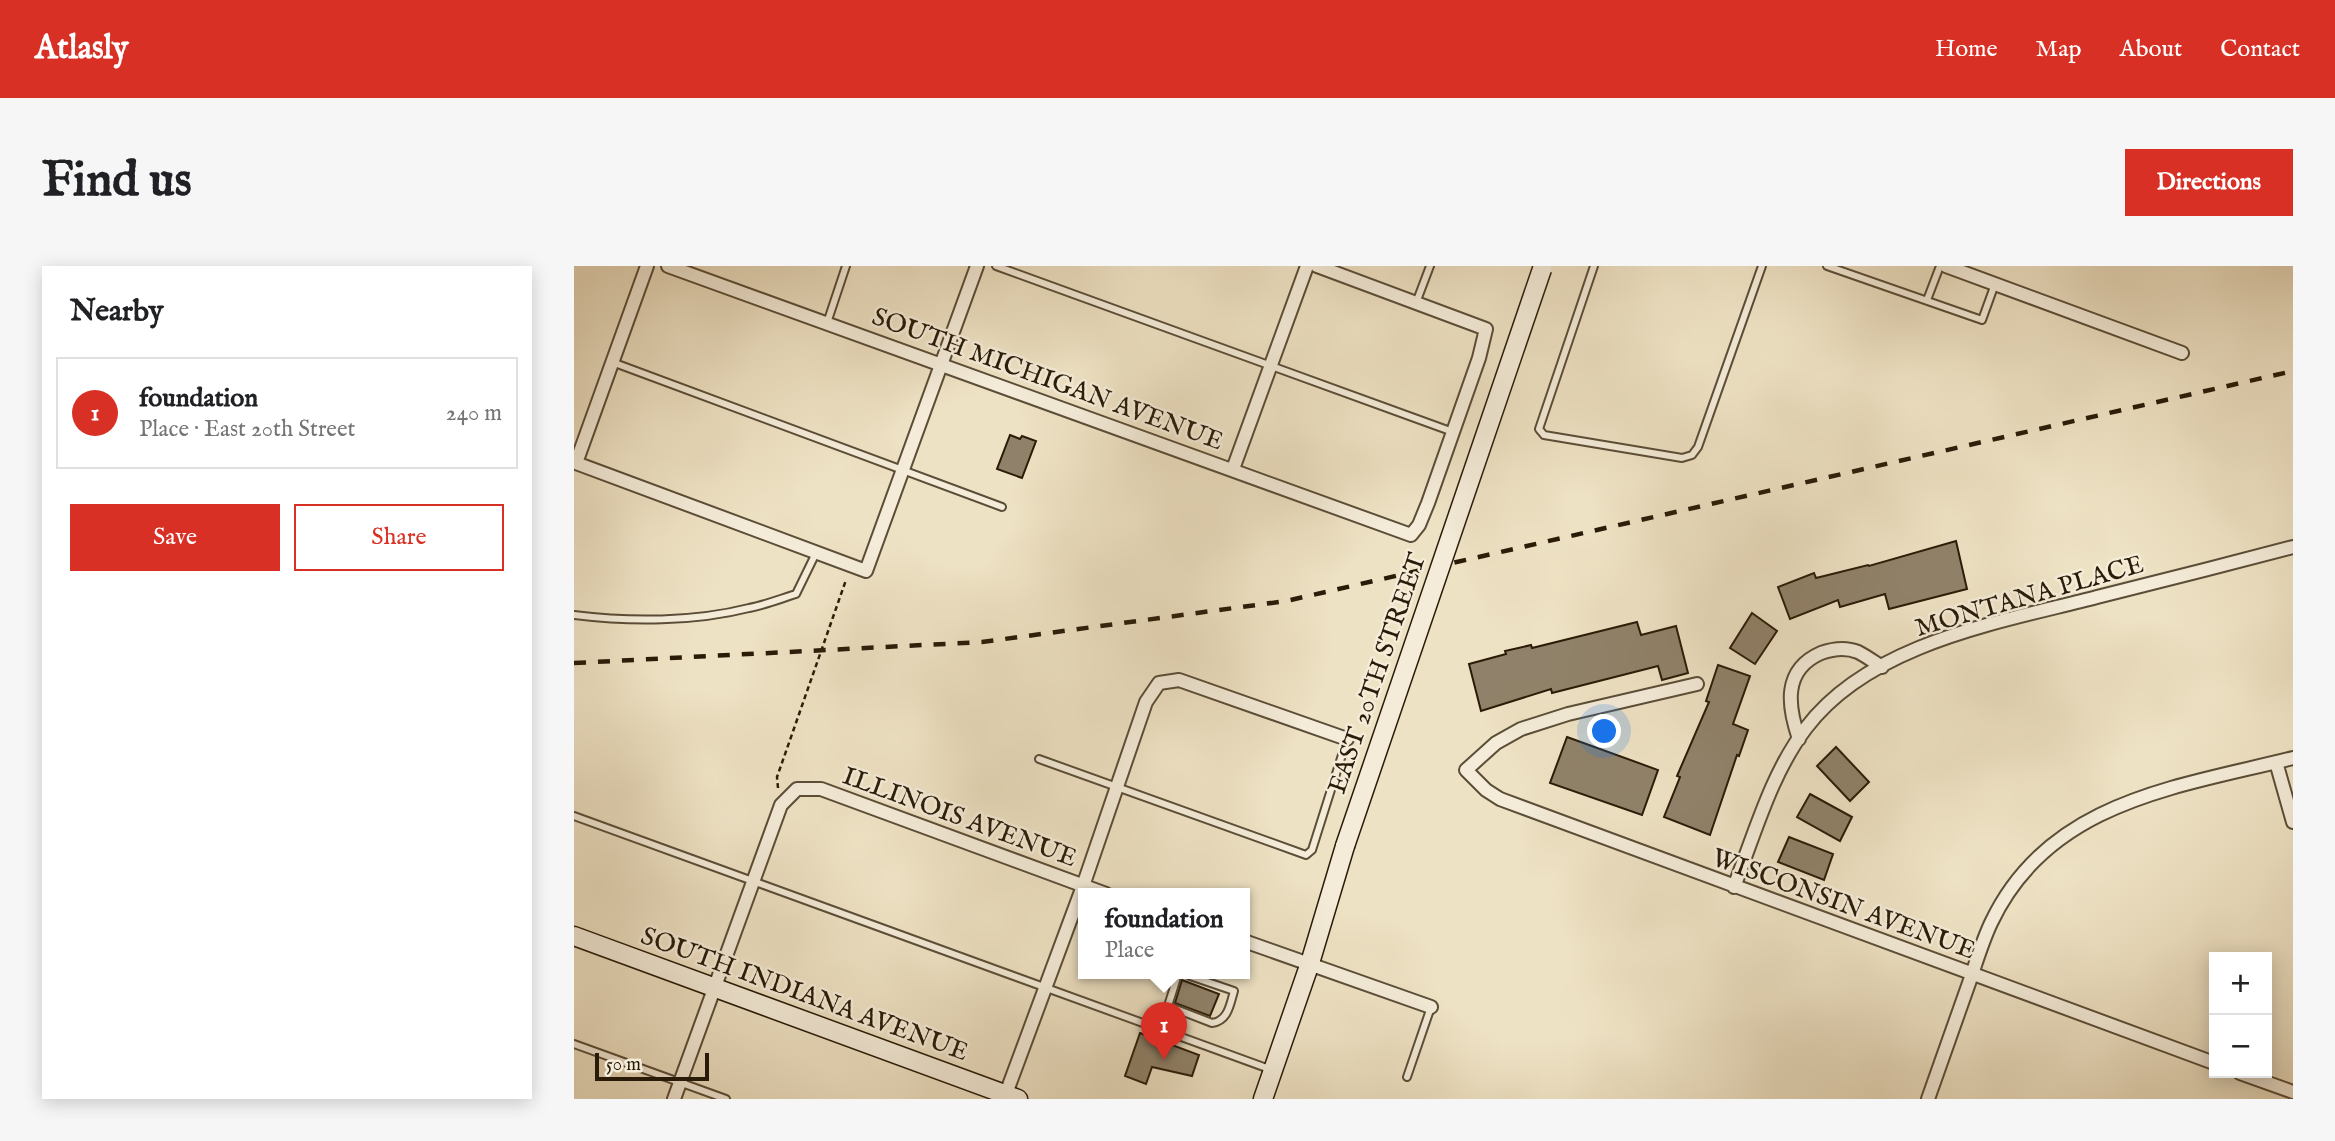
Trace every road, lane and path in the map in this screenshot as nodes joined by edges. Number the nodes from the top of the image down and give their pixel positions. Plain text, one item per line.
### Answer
1 (647, 266) edge
2 (668, 266) edge
3 (846, 266) edge
4 (977, 266) edge
5 (996, 266) edge
6 (1307, 266) edge
7 (1317, 266) edge
8 (1430, 266) edge
9 (1594, 266) edge
10 (1762, 266) edge
11 (1827, 266) edge
12 (1940, 266) edge
13 (1946, 266) edge
14 (1542, 268) edge
15 (1995, 284) junction
16 (1927, 300) junction
17 (1416, 303) junction
18 (827, 323) junction
19 (2182, 353) dead end
20 (612, 362) junction
21 (941, 363) junction
22 (1271, 365) junction
23 (1453, 432) junction
24 (1233, 469) junction
25 (902, 470) junction
26 (1002, 507) dead end
27 (2293, 547) edge
28 (817, 552) junction
29 (860, 569) junction
30 (574, 615) edge
31 (1882, 667) junction
32 (1697, 684) dead end
33 (1347, 738) joint
34 (1799, 739) junction
35 (2293, 758) edge
36 (1039, 759) dead end
37 (2276, 762) junction
38 (1117, 786) junction
39 (781, 806) junction
40 (574, 816) edge
41 (2293, 822) edge
42 (753, 881) junction
43 (1083, 886) junction
44 (1734, 887) junction
45 (1089, 888) edge
46 (1078, 899) edge
47 (574, 936) edge
48 (1250, 943) edge
49 (1310, 963) junction
50 (1972, 975) junction
51 (1176, 979) edge
52 (1199, 979) edge
53 (715, 988) junction
54 (1045, 988) junction
55 (1168, 1006) junction
56 (1431, 1007) joint
57 (1155, 1027) junction
58 (574, 1044) edge
59 (2209, 1061) edge
60 (1273, 1070) junction
61 (1407, 1077) dead end
62 (2254, 1078) edge
63 (680, 1082) junction
64 (2293, 1092) edge
65 (1009, 1098) edge
66 (674, 1099) edge
67 (726, 1099) edge
68 (1264, 1099) edge
69 (1928, 1099) edge

1 - 20 street
2 - 18 street, SOUTH MICHIGAN AVENUE
3 - 18 lane
4 - 21 street
5 - 22 lane
6 - 22 street
7 - 17 street
8 - 17 lane
9 - 10 lane
11 - 16 lane
12 - 16 lane
13 - 15 street
14 - 49 main road, EAST 20TH STREET, bridge
15 - 16 lane
15 - 19 street
17 - 23 street
18 - 21 street, SOUTH MICHIGAN AVENUE
20 - 25 lane
20 - 28 street
21 - 24 street, SOUTH MICHIGAN AVENUE
21 - 25 street
22 - 23 lane
22 - 24 street
23 - 24 street, SOUTH MICHIGAN AVENUE
25 - 26 lane
25 - 29 street
27 - 31 street, MONTANA PLACE
28 - 29 street
28 - 30 lane
29 - 39 path
31 - 34 street, MONTANA PLACE
31 - 34 street
32 - 44 street, WISCONSIN AVENUE
33 - 38 street
33 - 38 lane
34 - 44 street, MONTANA PLACE
35 - 37 street
36 - 38 lane
37 - 41 street
37 - 50 street
38 - 43 street
39 - 42 street
39 - 43 street, ILLINOIS AVENUE
40 - 42 lane
42 - 53 street
42 - 54 lane
43 - 45 street, ILLINOIS AVENUE
44 - 50 street, WISCONSIN AVENUE
46 - 54 street
47 - 53 main road, SOUTH INDIANA AVENUE
48 - 49 street
49 - 56 street
49 - 60 main road, EAST 20TH STREET
50 - 59 street, WISCONSIN AVENUE
50 - 69 street
51 - 55 lane
52 - 55 lane
53 - 63 street
53 - 65 main road, SOUTH INDIANA AVENUE
54 - 57 lane
54 - 65 street
55 - 57 lane
56 - 61 lane
57 - 60 lane
58 - 63 lane
60 - 68 main road, EAST 20TH STREET
62 - 64 street
63 - 66 street
63 - 67 lane

